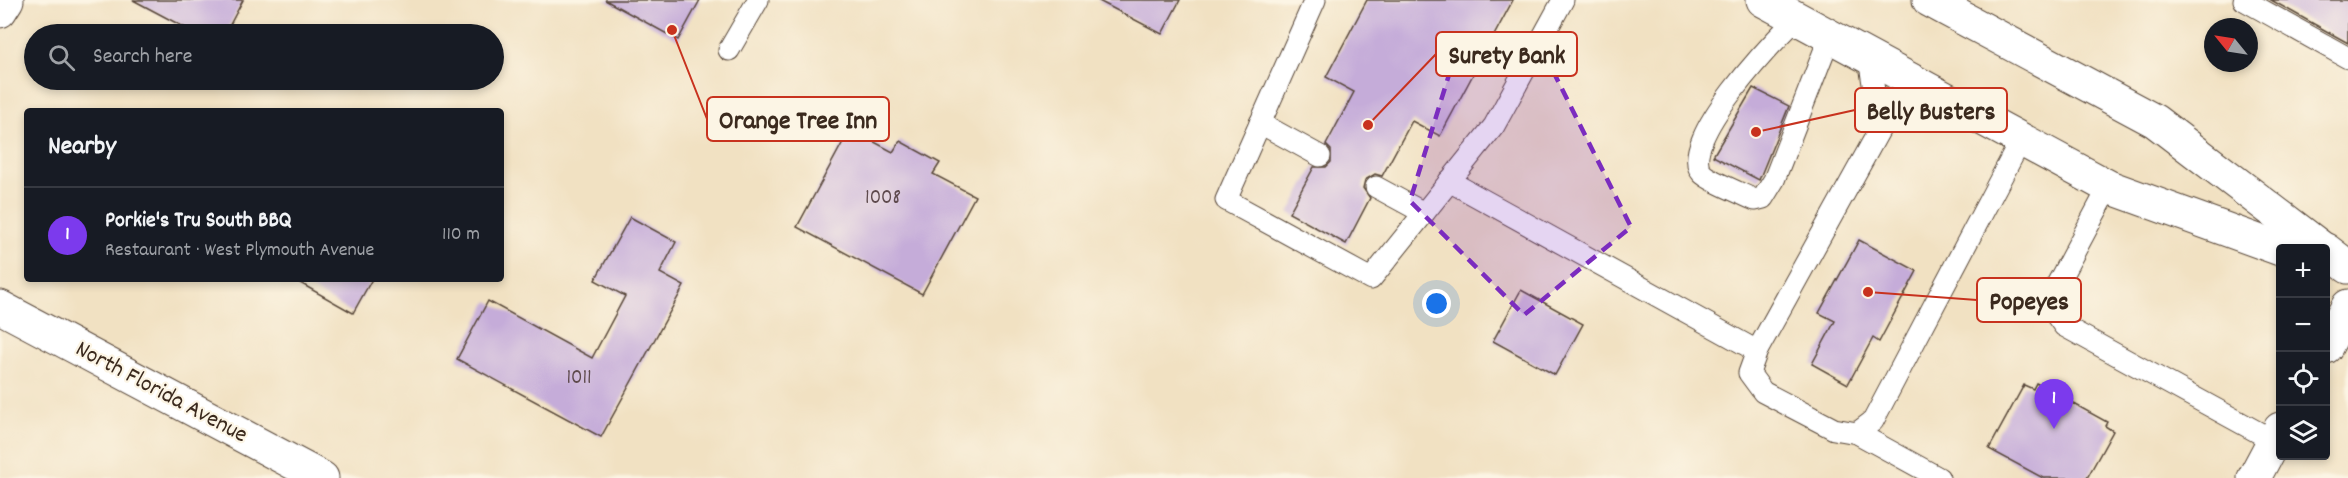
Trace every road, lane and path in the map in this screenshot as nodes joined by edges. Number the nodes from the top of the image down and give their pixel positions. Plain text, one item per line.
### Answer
1 (7, 0) edge
2 (758, 0) edge
3 (1315, 0) edge
4 (1763, 0) edge
5 (1929, 0) edge
6 (2244, 0) edge
7 (1560, 1) edge
8 (0, 11) edge
9 (1797, 18) junction
10 (1830, 36) junction
11 (729, 50) dead end
12 (1869, 58) junction
13 (2348, 58) edge
14 (1260, 123) junction
15 (2021, 140) junction
16 (1320, 156) dead end
17 (1449, 181) junction
18 (1376, 187) dead end
19 (2109, 187) junction
20 (1424, 213) junction
21 (2317, 244) edge
22 (2276, 248) edge
23 (2330, 254) edge
24 (2330, 267) edge
25 (2348, 267) edge
26 (2348, 273) edge
27 (2348, 306) edge
28 (0, 308) edge
29 (2330, 338) edge
30 (1757, 351) junction
31 (1857, 433) junction
32 (2276, 434) edge
33 (2276, 437) edge
34 (322, 478) edge
35 (1938, 478) edge
36 (2254, 478) edge

1 - 8 main road
2 - 11 lane
3 - 14 lane
4 - 9 main road
5 - 21 main road
6 - 13 lane
7 - 17 lane
9 - 10 main road
9 - 10 lane
10 - 12 main road
12 - 15 main road
12 - 30 lane
14 - 16 lane
14 - 20 lane
15 - 19 main road
15 - 31 lane
17 - 20 lane
17 - 30 lane
18 - 20 lane
19 - 22 main road
19 - 32 lane
23 - 25 main road
24 - 26 main road
27 - 29 main road
28 - 34 main road, North Florida Avenue
30 - 31 lane
31 - 35 lane
33 - 36 main road

